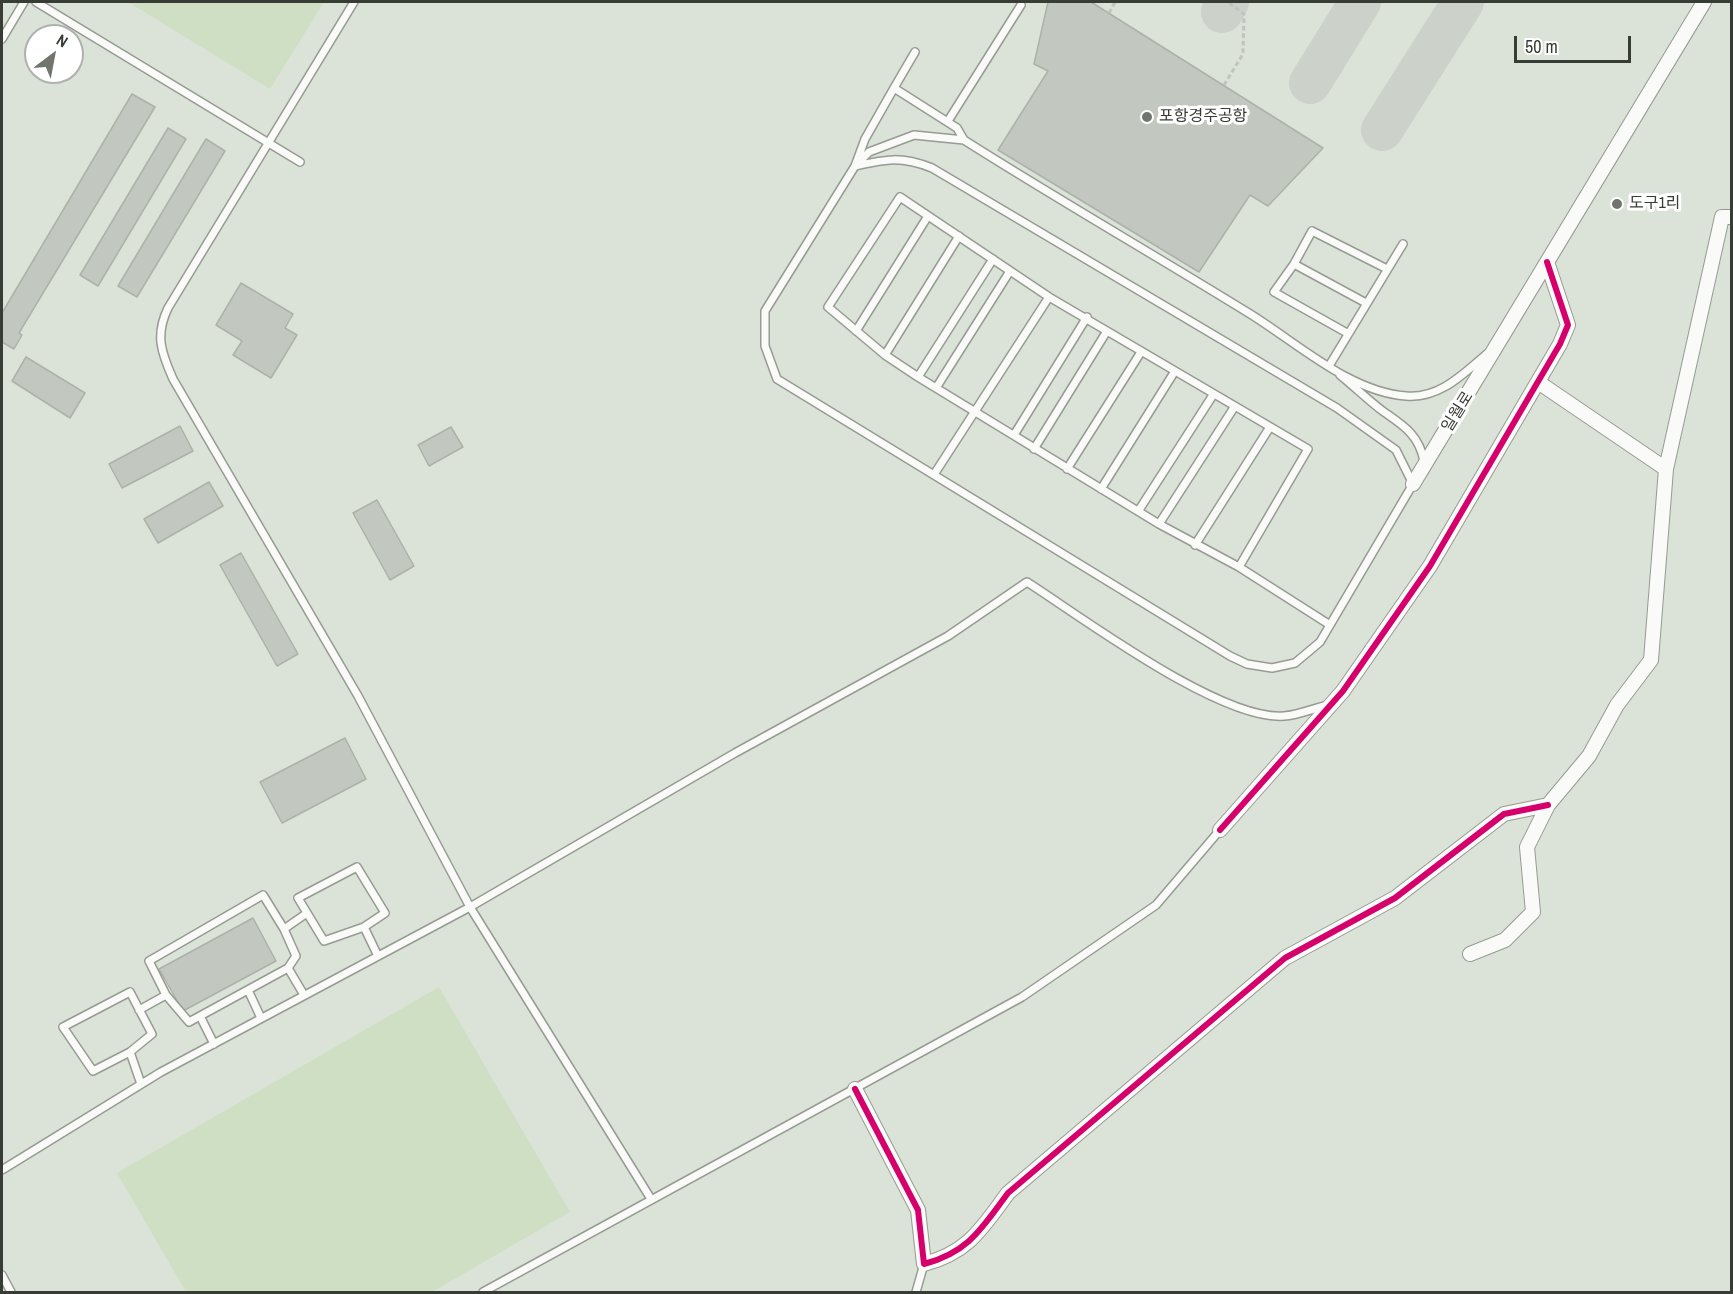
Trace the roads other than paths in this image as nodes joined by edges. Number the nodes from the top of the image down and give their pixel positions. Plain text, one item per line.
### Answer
1 (24, 2) edge
2 (36, 2) edge
3 (354, 2) edge
4 (1704, 2) edge
5 (1021, 4) dead end
6 (2, 39) edge
7 (915, 52) dead end
8 (894, 88) junction
9 (948, 121) junction
10 (964, 140) junction
11 (268, 143) junction
12 (300, 162) dead end
13 (855, 166) junction
14 (928, 216) junction
15 (1727, 217) edge
16 (959, 236) junction
17 (1403, 244) dead end
18 (993, 259) junction
19 (1547, 262) junction
20 (1294, 264) junction
21 (1387, 269) junction
22 (1010, 271) junction
23 (1049, 297) junction
24 (1366, 303) junction
25 (1087, 317) junction
26 (856, 331) junction
27 (1107, 331) junction
28 (1347, 333) junction
29 (1503, 340) junction
30 (1141, 352) junction
31 (885, 355) junction
32 (1328, 365) junction
33 (1175, 371) junction
34 (918, 378) junction
35 (1539, 381) junction
36 (936, 388) junction
37 (1213, 395) junction
38 (1234, 406) junction
39 (976, 413) junction
40 (1270, 427) junction
41 (1014, 435) junction
42 (1034, 449) junction
43 (1425, 466) junction
44 (1067, 469) junction
45 (1666, 469) junction
46 (935, 473) junction
47 (1413, 484) junction
48 (1101, 489) junction
49 (1139, 510) junction
50 (1159, 524) junction
51 (1195, 545) junction
52 (1239, 567) junction
53 (1330, 626) junction
54 (1331, 704) junction
55 (1548, 805) junction
56 (1220, 830) joint
57 (470, 907) junction
58 (307, 913) junction
59 (364, 927) junction
60 (284, 929) junction
61 (1470, 954) dead end
62 (378, 956) junction
63 (288, 968) junction
64 (248, 990) junction
65 (166, 995) junction
66 (304, 995) junction
67 (139, 1010) junction
68 (200, 1016) junction
69 (261, 1018) junction
70 (214, 1044) junction
71 (130, 1052) junction
72 (141, 1084) junction
73 (855, 1089) junction
74 (2, 1170) edge
75 (651, 1199) junction
76 (924, 1264) junction
77 (2, 1275) edge
78 (11, 1293) edge
79 (483, 1293) edge
80 (916, 1293) edge

1 - 6 lane
2 - 11 lane
3 - 11 lane
4 - 19 street, 일월로
5 - 9 lane
7 - 8 lane
8 - 9 lane
8 - 13 lane
9 - 10 lane
10 - 13 lane
10 - 32 lane
11 - 12 lane
11 - 57 lane
13 - 46 lane
13 - 47 lane
14 - 16 lane
14 - 26 lane
14 - 26 lane
15 - 45 street
16 - 18 lane
16 - 31 lane
17 - 21 lane
18 - 22 lane
18 - 34 lane
19 - 29 street, 일월로
19 - 35 street
20 - 21 lane
20 - 24 lane
20 - 28 lane
21 - 24 lane
22 - 23 lane
22 - 36 lane
23 - 25 lane
23 - 39 lane
24 - 28 lane
25 - 27 lane
25 - 41 lane
26 - 31 lane
27 - 30 lane
27 - 42 lane
28 - 32 lane
29 - 32 lane
29 - 43 street, 일월로
30 - 33 lane
30 - 44 lane
31 - 34 lane
32 - 43 lane
33 - 37 lane
33 - 48 lane
34 - 36 lane
35 - 45 street
35 - 54 street
36 - 39 lane
37 - 38 lane
37 - 49 lane
38 - 40 lane
38 - 50 lane
39 - 41 lane
39 - 46 lane
40 - 51 lane
40 - 52 lane
41 - 42 lane
42 - 44 lane
43 - 47 street, 일월로
44 - 48 lane
45 - 55 street
46 - 53 lane
47 - 53 lane
48 - 49 lane
49 - 50 lane
50 - 51 lane
51 - 52 lane
52 - 53 lane
54 - 56 street
54 - 57 lane
55 - 61 street
55 - 76 street
56 - 73 lane
57 - 62 lane
57 - 75 lane
58 - 59 lane
58 - 59 lane
58 - 60 lane
59 - 62 lane
60 - 63 lane
60 - 65 lane
62 - 66 lane
63 - 64 lane
63 - 66 lane
64 - 68 lane
64 - 69 lane
65 - 67 lane
65 - 68 lane
66 - 69 lane
67 - 71 lane
67 - 71 lane
68 - 70 lane
69 - 70 lane
70 - 72 lane
71 - 72 lane
72 - 74 lane
73 - 75 lane
73 - 76 street
75 - 79 lane
76 - 80 lane
77 - 78 lane

